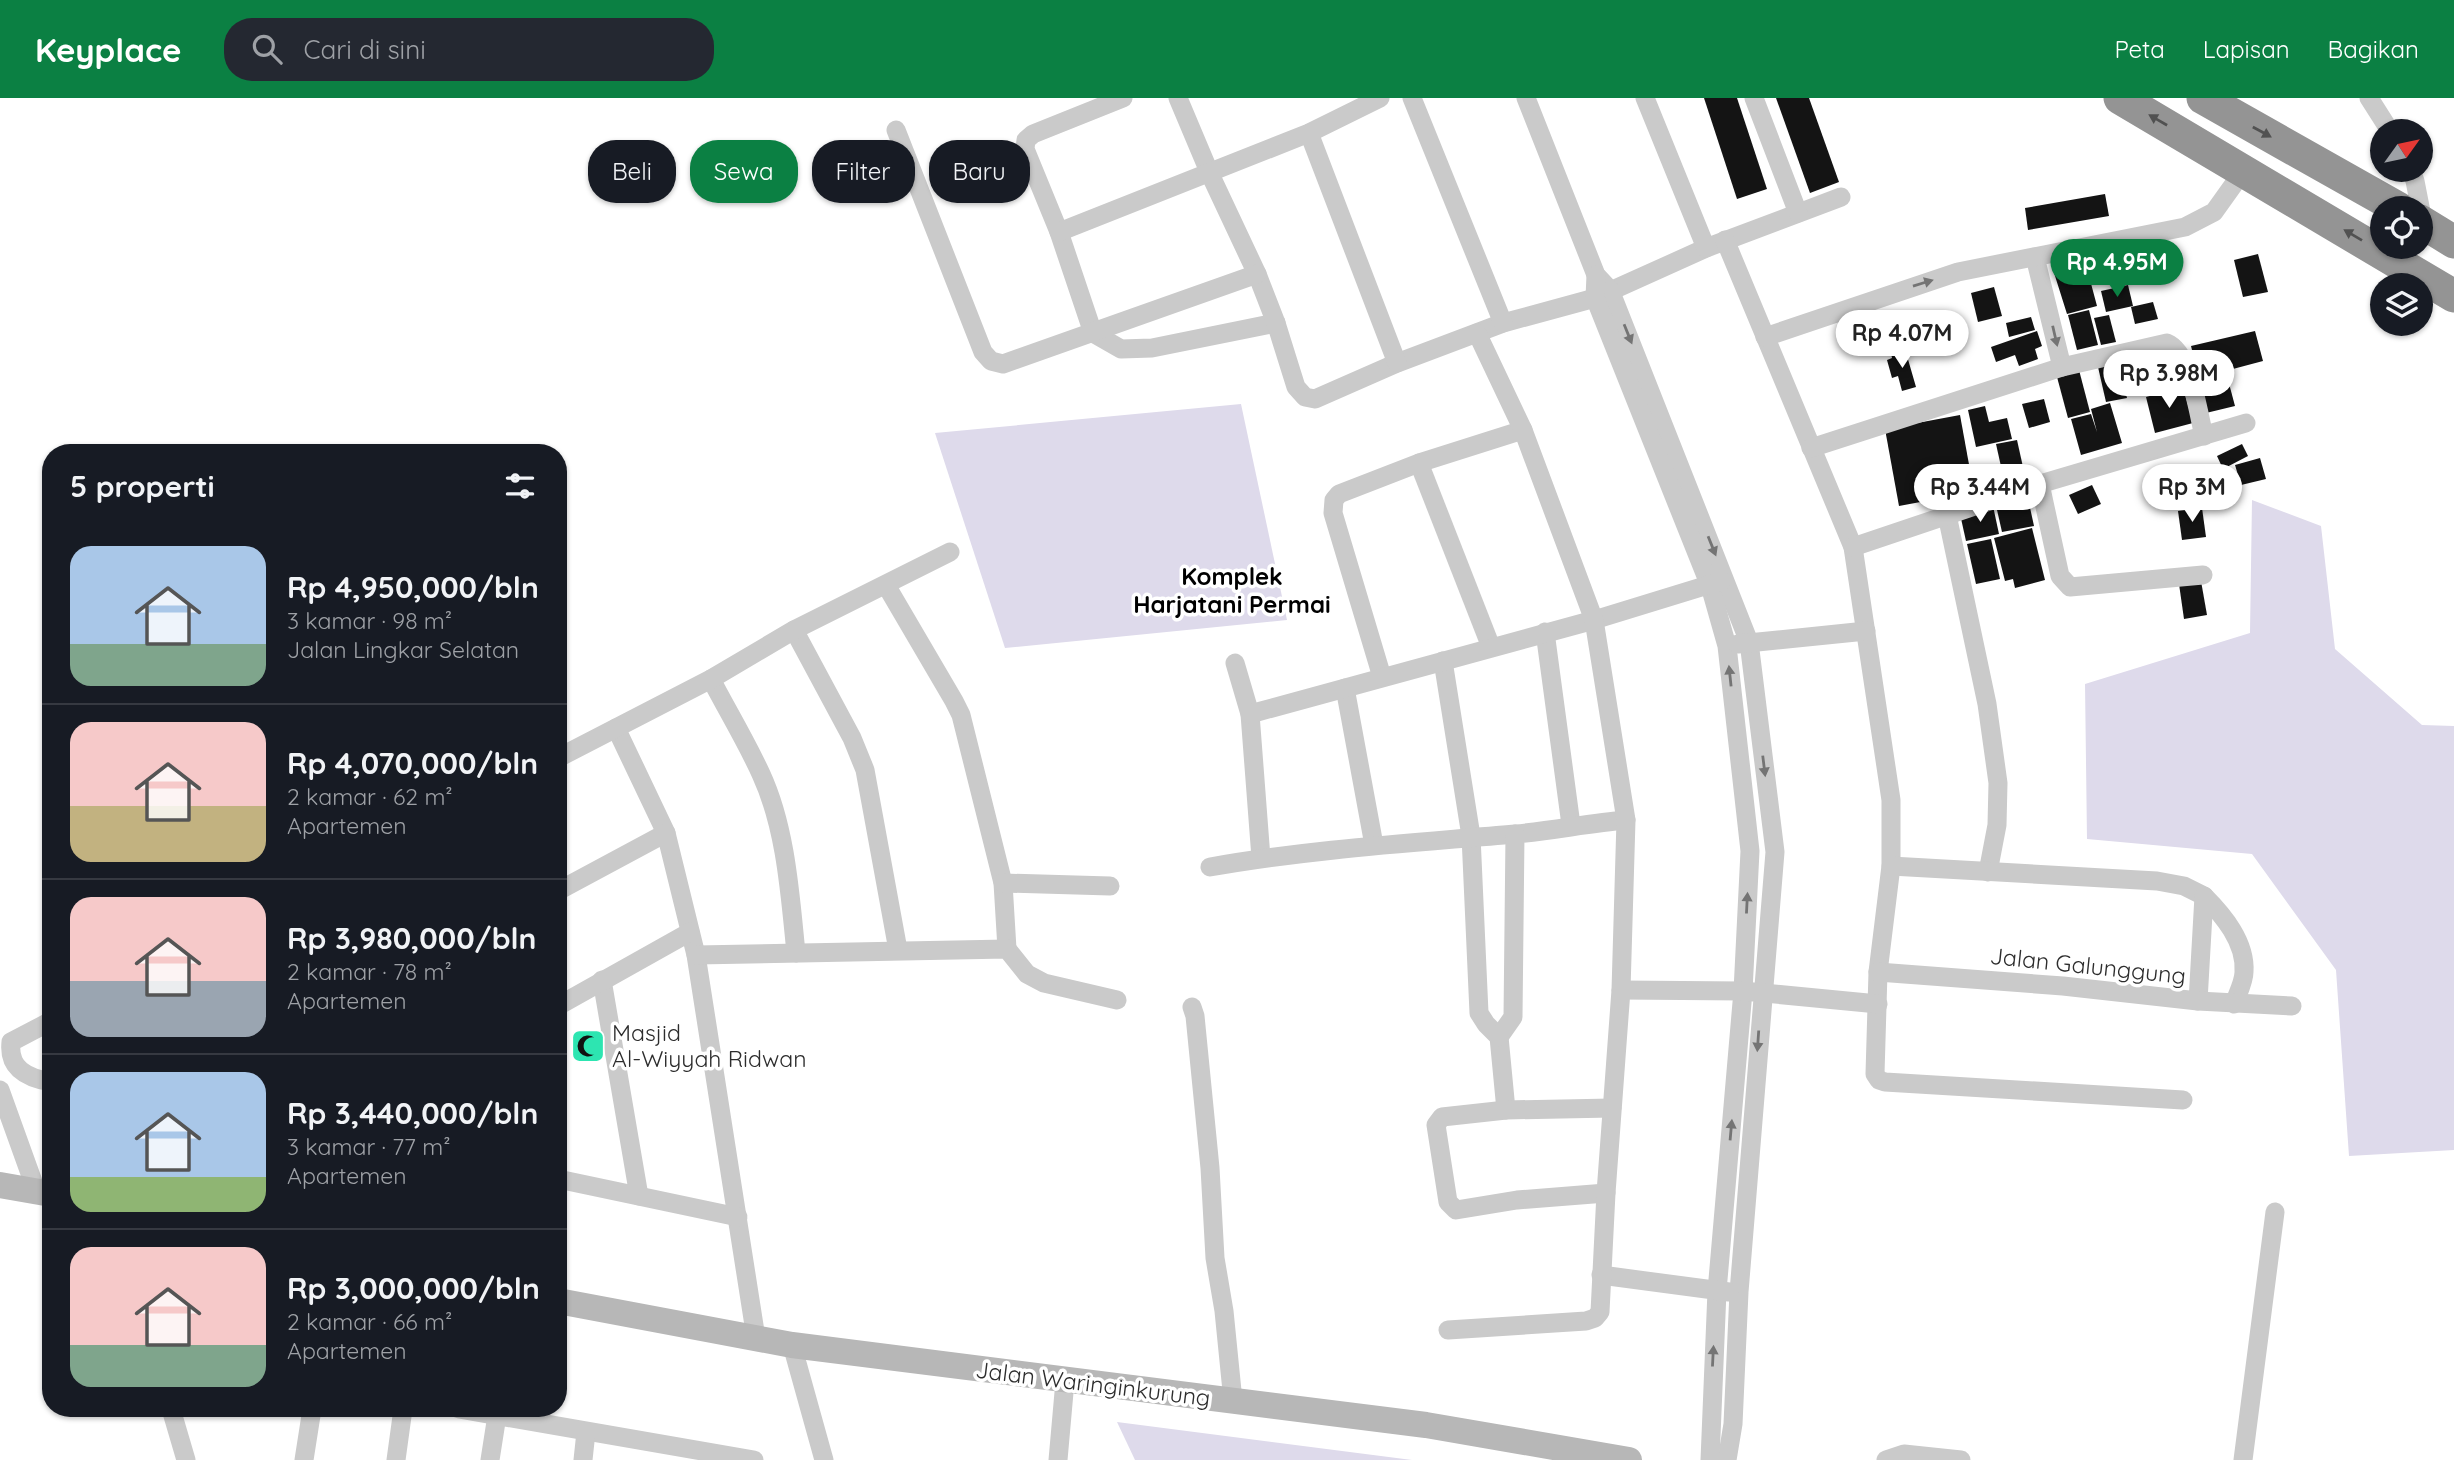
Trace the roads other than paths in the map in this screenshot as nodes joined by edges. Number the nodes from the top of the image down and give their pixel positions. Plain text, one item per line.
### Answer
1 (1123, 98) edge
2 (1178, 98) edge
3 (1380, 98) edge
4 (1412, 98) edge
5 (1526, 98) edge
6 (1645, 98) edge
7 (1754, 98) edge
8 (2120, 98) edge
9 (2203, 98) edge
10 (2369, 98) edge
11 (1100, 102) edge
12 (2382, 119) edge
13 (896, 130) dead end
14 (1309, 133) junction
15 (2244, 170) junction
16 (1210, 174) junction
17 (2377, 196) edge
18 (1841, 197) dead end
19 (1798, 213) junction
20 (2433, 229) edge
21 (1059, 232) junction
22 (1725, 240) junction
23 (2454, 242) edge
24 (1706, 248) junction
25 (2035, 257) junction
26 (1257, 274) junction
27 (1602, 294) junction
28 (2454, 296) edge
29 (1276, 323) junction
30 (1503, 323) junction
31 (1093, 333) junction
32 (1477, 333) junction
33 (1765, 337) junction
34 (1397, 363) junction
35 (2062, 367) junction
36 (2246, 423) dead end
37 (1522, 430) junction
38 (2204, 436) junction
39 (1811, 448) junction
40 (1419, 463) junction
41 (2040, 484) junction
42 (1947, 515) junction
43 (1853, 547) junction
44 (950, 552) dead end
45 (2203, 575) dead end
46 (1717, 583) junction
47 (886, 585) junction
48 (1594, 620) junction
49 (794, 630) junction
50 (1866, 631) junction
51 (1545, 632) junction
52 (1749, 642) junction
53 (1727, 646) junction
54 (1491, 647) junction
55 (1443, 661) junction
56 (1235, 663) dead end
57 (1382, 677) junction
58 (711, 679) junction
59 (1345, 688) junction
60 (1250, 713) junction
61 (616, 728) junction
62 (567, 753) edge
63 (1626, 820) junction
64 (1571, 825) junction
65 (666, 833) junction
66 (1516, 834) junction
67 (1471, 836) junction
68 (1374, 845) junction
69 (1261, 858) junction
70 (1891, 866) junction
71 (1210, 867) dead end
72 (1988, 872) junction
73 (1003, 883) junction
74 (567, 886) edge
75 (1110, 886) dead end
76 (2204, 896) junction
77 (690, 932) junction
78 (1007, 949) junction
79 (898, 950) junction
80 (796, 953) junction
81 (696, 955) junction
82 (1878, 972) junction
83 (602, 980) junction
84 (1621, 990) junction
85 (1752, 991) junction
86 (1117, 1000) dead end
87 (567, 1001) edge
88 (2198, 1001) junction
89 (1878, 1004) junction
90 (2234, 1004) junction
91 (2292, 1006) dead end
92 (1192, 1007) dead end
93 (42, 1026) edge
94 (1499, 1037) junction
95 (42, 1081) edge
96 (0, 1090) edge
97 (2183, 1100) dead end
98 (1612, 1108) junction
99 (1506, 1110) junction
100 (567, 1181) edge
101 (0, 1185) edge
102 (42, 1190) edge
103 (42, 1192) edge
104 (1606, 1193) junction
105 (639, 1196) junction
106 (2275, 1212) dead end
107 (738, 1217) junction
108 (1601, 1275) junction
109 (1717, 1291) junction
110 (1739, 1292) junction
111 (567, 1303) edge
112 (1448, 1330) dead end
113 (756, 1338) junction
114 (792, 1345) junction
115 (1065, 1381) junction
116 (1233, 1401) junction
117 (173, 1417) edge
118 (311, 1417) edge
119 (402, 1417) edge
120 (496, 1417) edge
121 (519, 1417) edge
122 (586, 1432) junction
123 (686, 1454) edge
124 (186, 1460) edge
125 (304, 1460) edge
126 (396, 1460) edge
127 (490, 1460) edge
128 (583, 1460) edge
129 (754, 1460) edge
130 (824, 1460) edge
131 (1058, 1460) edge
132 (1629, 1460) edge
133 (1710, 1460) edge
134 (1727, 1460) edge
135 (1886, 1460) edge
136 (1961, 1460) edge
137 (2243, 1460) edge

1 - 11 street
2 - 16 street
3 - 14 street
4 - 30 street
5 - 27 street
6 - 24 street
7 - 19 street
15 -> 8 highway
9 -> 17 highway
10 - 12 street
11 - 21 street
13 - 31 street
14 - 16 street
14 - 34 street
15 - 25 street
28 -> 15 highway
16 - 21 street
16 - 26 street
18 - 19 street
19 - 22 street
20 - 23 highway
21 - 31 street
22 - 24 street
22 - 33 street
24 - 27 street
33 -> 25 street
25 -> 35 street
26 - 29 street
26 - 31 street
27 - 30 street
27 - 46 street
29 - 31 street
29 - 34 street
30 - 32 street
32 - 34 street
32 - 37 street
33 - 39 street
35 - 38 street
35 - 39 street
36 - 38 street
37 - 40 street
37 - 48 street
38 - 41 street
39 - 43 street
40 - 54 street
40 - 57 street
41 - 42 street
41 - 45 street
42 - 43 street
42 - 72 street
43 - 50 street
44 - 47 street
46 - 48 street
46 - 52 street
46 - 53 street
47 - 49 street
47 - 73 street
48 - 51 street
48 - 63 street
49 - 58 street
49 - 79 street
50 - 52 street
50 - 70 street
51 - 54 street
51 - 64 street
52 - 53 street
52 -> 85 street
85 -> 53 street
54 - 55 street
55 - 57 street
55 - 67 street
56 - 60 street
57 - 59 street
58 - 61 street
58 - 80 street
59 - 60 street
59 - 68 street
60 - 69 street
61 - 62 street
61 - 65 street
63 - 64 street
63 - 84 street
64 - 66 street
65 - 74 street
65 - 77 street
66 - 67 street
66 - 94 street
67 - 68 street
67 - 94 street
68 - 69 street
69 - 71 street
70 - 72 street
70 - 82 street
72 - 76 street
73 - 75 street
73 - 78 street
76 - 88 street
76 - 90 street
77 - 81 street
77 - 83 street
78 - 79 street
78 - 86 street
79 - 80 street
80 - 81 street
81 - 107 street
82 - 88 street, Jalan Galunggung
82 - 89 street
83 - 87 street
83 - 105 street
84 - 85 street
84 - 98 street
85 - 89 street
109 -> 85 street
85 -> 110 street
88 - 90 street, Jalan Galunggung
89 - 97 street
90 - 91 street, Jalan Galunggung
92 - 116 street
93 - 95 street
94 - 99 street
96 - 102 street
98 - 99 street
98 - 104 street
99 - 104 street
100 - 105 street
101 - 103 street
104 - 108 street
105 - 107 street
106 - 137 street
107 - 113 street
108 - 109 street
108 - 112 street
109 - 110 street
133 -> 109 street
110 - 134 street
111 - 113 street, Jalan Waringinkurung
113 - 114 street, Jalan Waringinkurung
114 - 115 street, Jalan Waringinkurung
114 - 130 street
115 - 116 street, Jalan Waringinkurung
115 - 131 street
116 - 132 street, Jalan Waringinkurung
117 - 124 street
118 - 125 street
119 - 126 street
120 - 127 street
121 - 122 street
122 - 123 street
122 - 128 street
123 - 129 street
135 - 136 street

